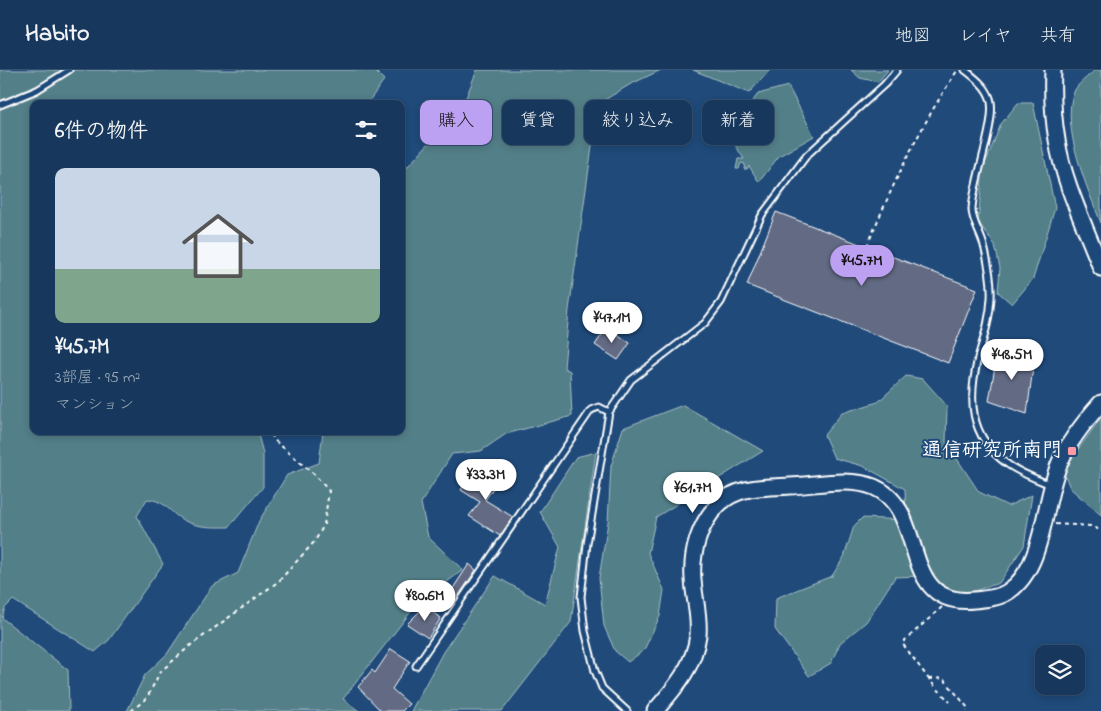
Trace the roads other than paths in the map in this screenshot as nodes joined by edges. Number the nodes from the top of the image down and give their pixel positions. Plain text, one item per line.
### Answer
1 (69, 70) edge
2 (897, 70) edge
3 (965, 70) edge
4 (1053, 70) edge
5 (0, 105) edge
6 (1101, 268) edge
7 (1101, 403) edge
8 (609, 412) junction
9 (1051, 486) junction
10 (416, 666) dead end
11 (627, 711) edge
12 (655, 711) edge

1 - 5 lane
2 - 8 lane
3 - 9 lane
4 - 6 street
7 - 9 street
8 - 10 lane
8 - 11 lane
9 - 12 street

